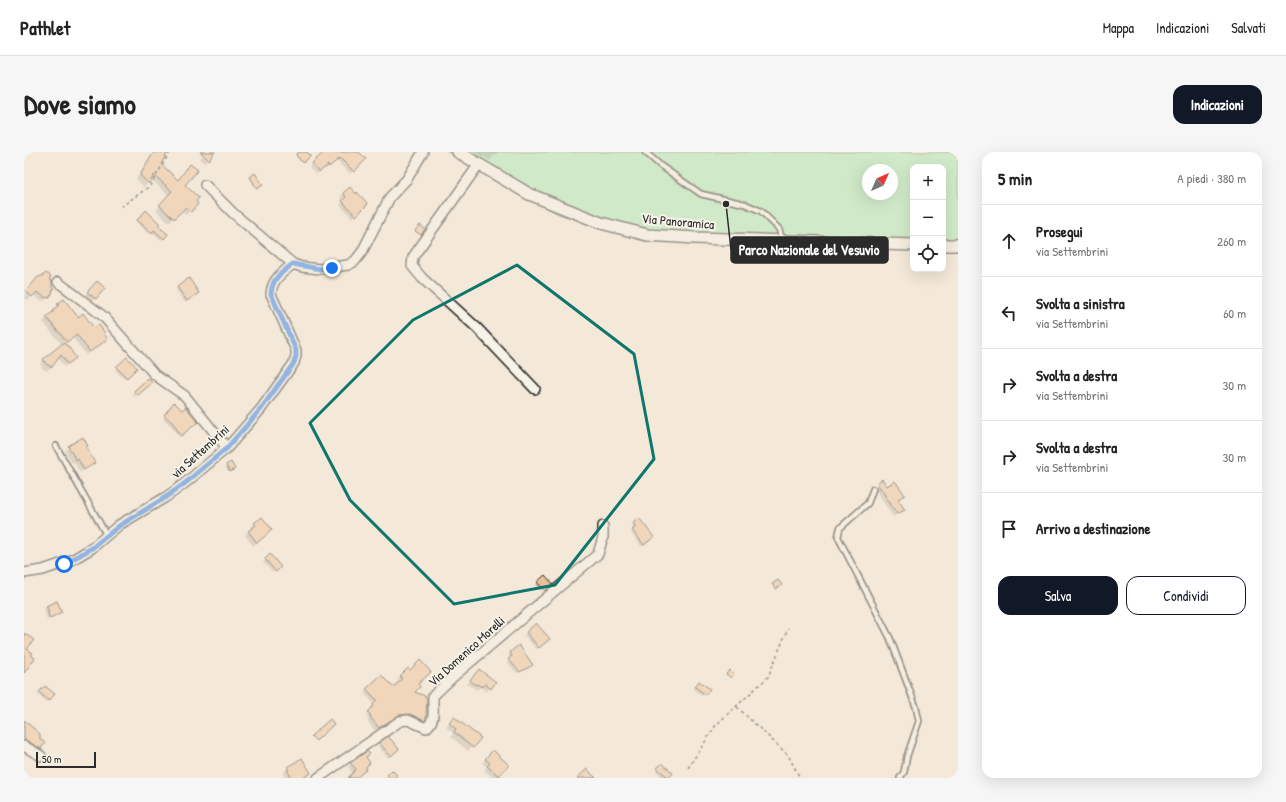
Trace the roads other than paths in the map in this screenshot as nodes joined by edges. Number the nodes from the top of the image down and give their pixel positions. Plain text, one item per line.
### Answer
1 (423, 152) edge
2 (458, 152) edge
3 (645, 152) edge
4 (479, 164) junction
5 (205, 185) dead end
6 (782, 240) junction
7 (910, 245) edge
8 (946, 245) edge
9 (958, 245) edge
10 (293, 264) junction
11 (58, 282) dead end
12 (535, 389) dead end
13 (56, 446) dead end
14 (227, 448) junction
15 (873, 489) dead end
16 (603, 526) dead end
17 (107, 536) junction
18 (24, 573) edge
19 (24, 746) edge
20 (41, 756) dead end
21 (318, 778) edge
22 (900, 778) edge

1 - 10 street
2 - 4 street, Via Panoramica
3 - 6 lane
4 - 6 street, Via Panoramica
4 - 12 street
5 - 10 street
6 - 7 street, Via Panoramica
8 - 9 street
10 - 14 street, via Settembrini
11 - 14 street
13 - 17 lane
14 - 17 street, via Settembrini
15 - 22 lane
16 - 21 street, Via Domenico Morelli
17 - 18 street, via Settembrini
19 - 20 street

